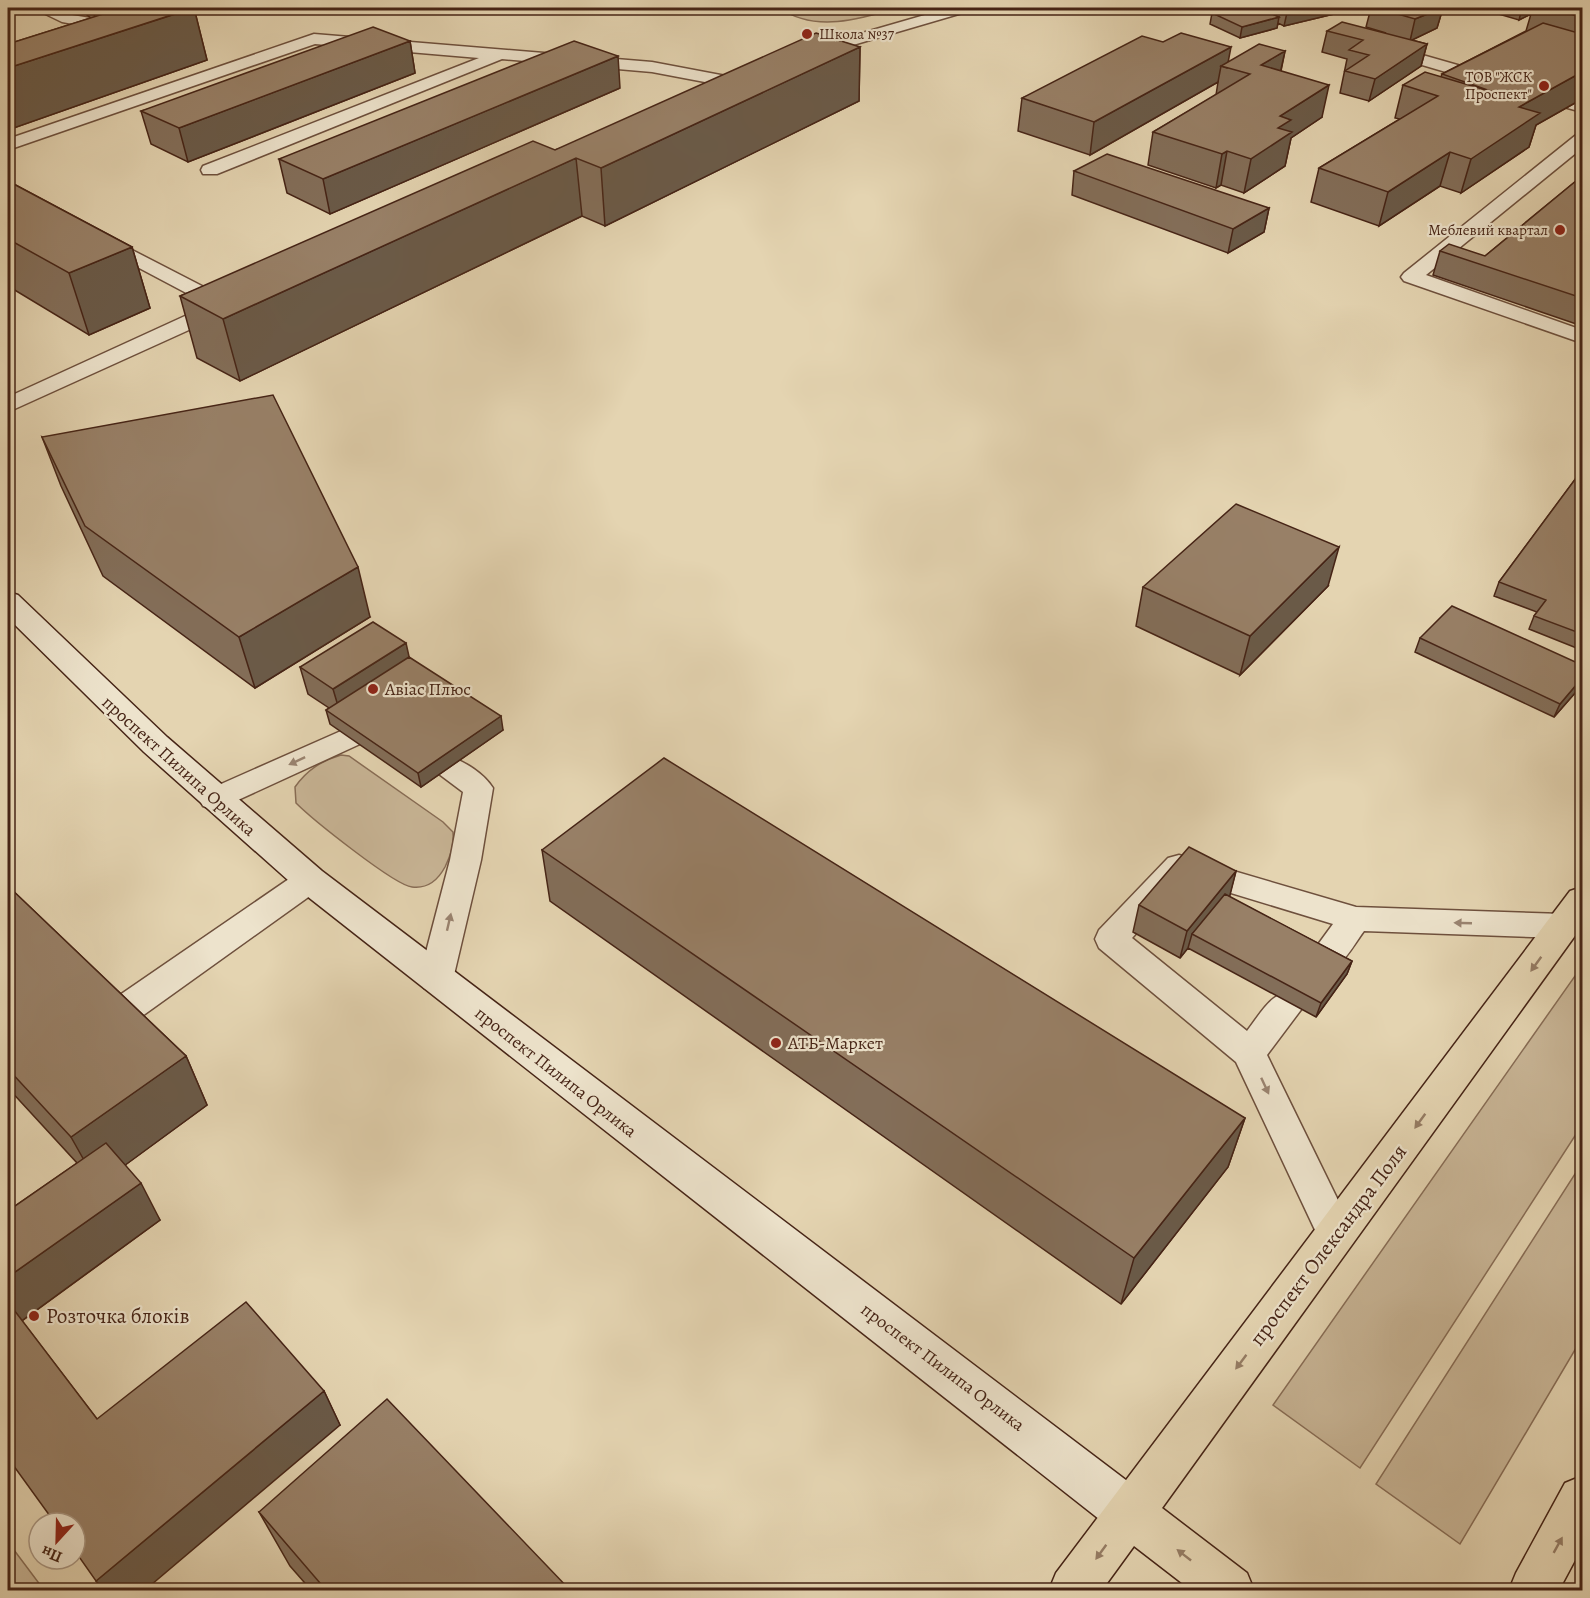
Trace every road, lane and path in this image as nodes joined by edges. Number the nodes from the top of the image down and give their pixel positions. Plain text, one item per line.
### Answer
1 (41, 8) edge
2 (145, 8) edge
3 (964, 8) edge
4 (1370, 45) edge
5 (500, 55) junction
6 (789, 60) edge
7 (747, 74) edge
8 (726, 81) junction
9 (694, 95) edge
10 (1582, 107) edge
11 (1582, 139) edge
12 (8, 145) edge
13 (210, 170) dead end
14 (78, 228) edge
15 (246, 297) edge
16 (226, 306) junction
17 (1582, 337) edge
18 (8, 405) edge
19 (8, 601) edge
20 (350, 737) edge
21 (449, 767) edge
22 (214, 799) junction
23 (310, 880) junction
24 (1573, 913) edge
25 (1356, 919) junction
26 (1322, 961) edge
27 (436, 979) junction
28 (1290, 1003) dead end
29 (126, 1009) edge
30 (1249, 1053) junction
31 (1336, 1235) junction
32 (1582, 1500) edge
33 (1130, 1513) junction
34 (1073, 1590) edge
35 (1230, 1590) edge
36 (1533, 1590) edge

1 - 2 lane
3 - 6 lane
4 - 10 lane
5 - 8 lane
5 - 12 lane
5 - 13 lane
7 - 8 lane
8 - 9 lane
11 - 17 lane
14 - 16 lane
15 - 16 lane
16 - 18 lane
19 - 22 main road, проспект Пилипа Орлика
20 -> 22 lane
27 -> 21 lane
22 - 23 main road, проспект Пилипа Орлика
23 - 27 main road, проспект Пилипа Орлика
23 - 29 lane
24 -> 25 lane
24 -> 31 main road, проспект Олександра Поля
25 - 26 lane
25 - 30 lane
27 - 33 main road, проспект Пилипа Орлика
28 - 30 lane
30 -> 31 lane
31 -> 33 main road, проспект Олександра Поля
36 -> 32 main road
33 -> 34 main road, проспект Олександра Поля
35 -> 33 main road

